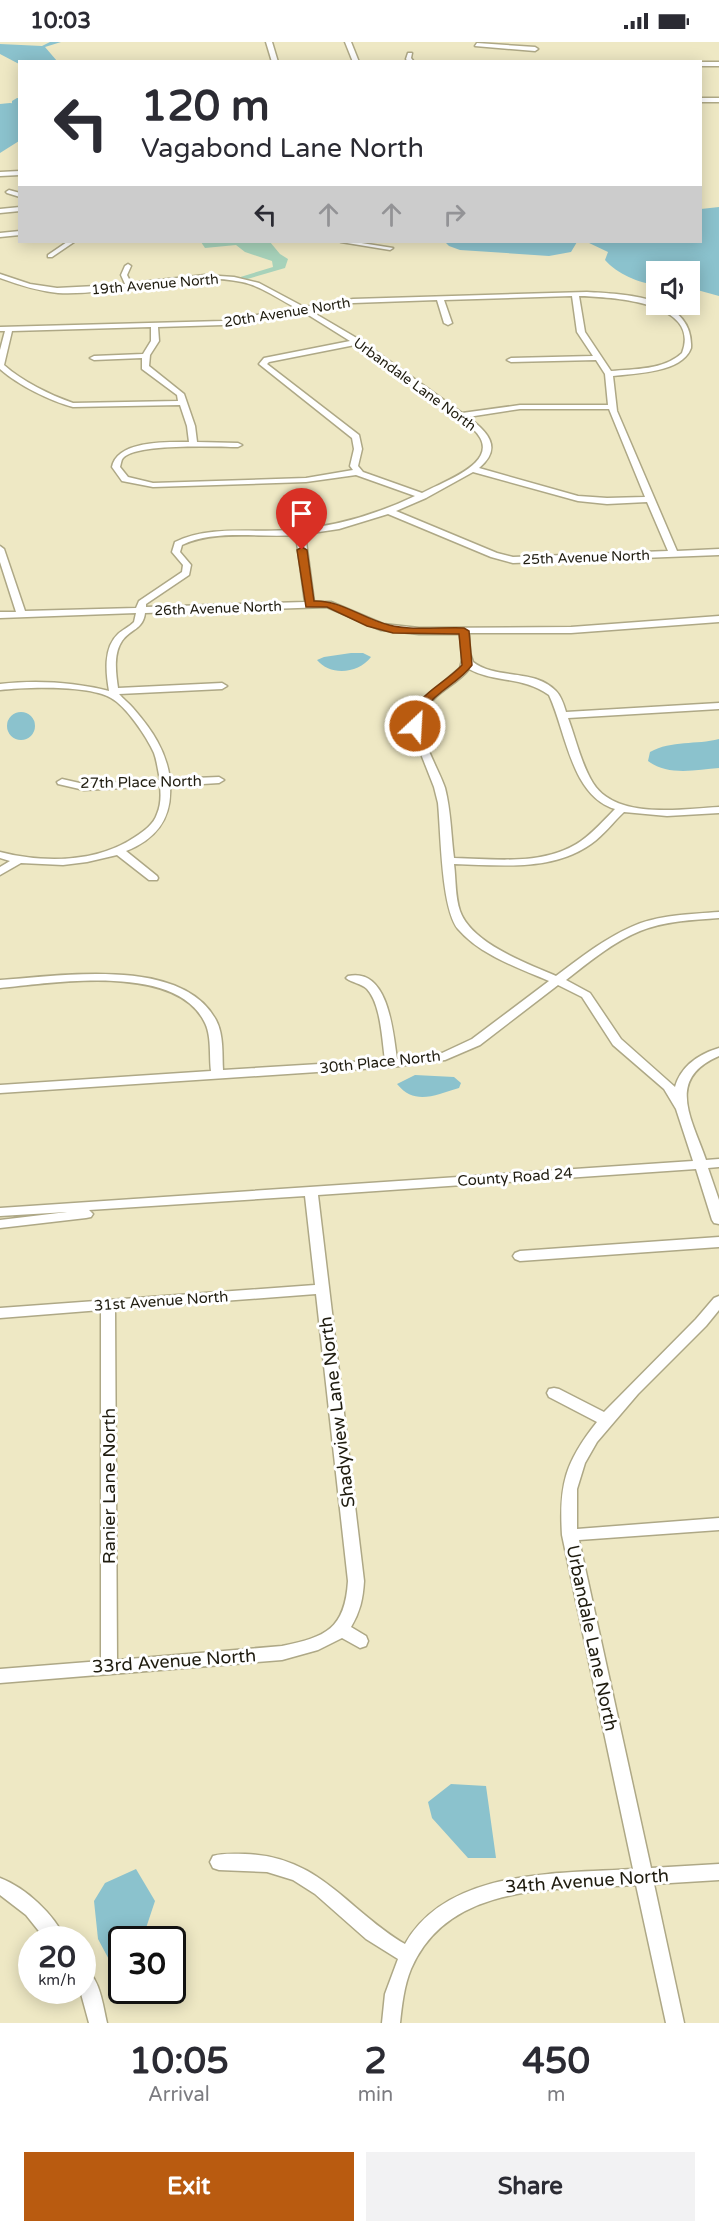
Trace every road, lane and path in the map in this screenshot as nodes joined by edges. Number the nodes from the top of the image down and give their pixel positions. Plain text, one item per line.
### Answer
1 (269, 42) edge
2 (348, 42) edge
3 (510, 42) edge
4 (477, 45) dead end
5 (535, 49) dead end
6 (504, 51) junction
7 (410, 54) dead end
8 (274, 60) edge
9 (355, 60) edge
10 (410, 60) edge
11 (702, 64) edge
12 (719, 64) edge
13 (702, 100) edge
14 (719, 100) edge
15 (18, 173) edge
16 (0, 174) edge
17 (9, 192) dead end
18 (18, 194) edge
19 (18, 209) edge
20 (0, 211) edge
21 (18, 233) edge
22 (0, 234) edge
23 (70, 243) edge
24 (352, 243) edge
25 (390, 248) dead end
26 (50, 256) dead end
27 (128, 267) dead end
28 (0, 276) edge
29 (129, 286) junction
30 (575, 294) junction
31 (440, 298) junction
32 (304, 309) junction
33 (448, 323) dead end
34 (154, 326) junction
35 (4, 329) edge
36 (357, 342) junction
37 (146, 356) junction
38 (94, 358) dead end
39 (597, 358) junction
40 (511, 360) dead end
41 (609, 374) junction
42 (183, 403) junction
43 (611, 407) junction
44 (460, 416) junction
45 (238, 445) dead end
46 (194, 446) junction
47 (472, 469) junction
48 (358, 472) junction
49 (423, 496) junction
50 (650, 499) junction
51 (390, 512) junction
52 (300, 532) junction
53 (0, 549) edge
54 (719, 552) edge
55 (674, 554) junction
56 (310, 605) junction
57 (140, 611) junction
58 (0, 615) edge
59 (22, 615) junction
60 (719, 619) edge
61 (464, 631) junction
62 (467, 660) junction
63 (222, 686) dead end
64 (0, 687) edge
65 (114, 693) junction
66 (719, 706) edge
67 (562, 715) junction
68 (219, 780) dead end
69 (62, 782) dead end
70 (164, 783) junction
71 (622, 808) junction
72 (719, 810) edge
73 (118, 850) junction
74 (0, 855) edge
75 (18, 860) junction
76 (449, 861) junction
77 (0, 872) edge
78 (153, 878) dead end
79 (719, 915) edge
80 (352, 978) dead end
81 (558, 980) junction
82 (0, 984) edge
83 (719, 1052) edge
84 (392, 1063) junction
85 (217, 1074) junction
86 (0, 1089) edge
87 (682, 1108) junction
88 (719, 1163) edge
89 (700, 1164) junction
90 (311, 1191) junction
91 (0, 1212) edge
92 (719, 1220) edge
93 (0, 1224) edge
94 (719, 1242) edge
95 (520, 1256) dead end
96 (322, 1289) junction
97 (719, 1301) edge
98 (108, 1305) junction
99 (0, 1313) edge
100 (554, 1393) dead end
101 (606, 1420) junction
102 (719, 1524) edge
103 (570, 1535) junction
104 (342, 1629) junction
105 (360, 1641) dead end
106 (109, 1666) junction
107 (0, 1676) edge
108 (219, 1862) dead end
109 (719, 1872) edge
110 (643, 1876) junction
111 (0, 1886) edge
112 (47, 1926) edge
113 (408, 1955) junction
114 (93, 2004) edge
115 (98, 2023) edge
116 (391, 2023) edge
117 (675, 2023) edge

1 - 8 street
2 - 9 street
3 - 6 street
4 - 6 street
5 - 6 street
7 - 10 street
11 - 12 street
13 - 14 main road
15 - 16 main road
17 - 18 street
19 - 20 street
21 - 22 street
23 - 26 street
24 - 25 street
27 - 29 street
28 - 29 street, 19th Avenue North
29 - 32 street, 19th Avenue North
30 - 31 street, 20th Avenue North
30 - 39 street
30 - 41 street, 20th Avenue North
31 - 32 street, 20th Avenue North
31 - 33 street
32 - 34 street, 20th Avenue North
32 - 36 street, Urbandale Lane North
34 - 35 street, 20th Avenue North
34 - 37 street
35 - 42 street
36 - 44 street, Urbandale Lane North
36 - 48 street
37 - 38 street
37 - 42 street
39 - 40 street
39 - 41 street
41 - 43 street
42 - 46 street
43 - 44 street
43 - 50 street
44 - 47 street, Urbandale Lane North
45 - 46 street
46 - 48 street
47 - 49 street, Urbandale Lane North
47 - 50 street
48 - 49 street
49 - 51 street, Urbandale Lane North
50 - 55 street
51 - 52 street, Urbandale Lane North
51 - 55 street, 25th Avenue North
52 - 56 street
52 - 57 street
53 - 59 street
54 - 55 street, 25th Avenue North
56 - 57 street, 26th Avenue North
56 - 61 street, 26th Avenue North
57 - 59 street, 26th Avenue North
57 - 65 street
58 - 59 street, 26th Avenue North
60 - 61 street, 26th Avenue North
61 - 62 street
62 - 67 street
62 - 76 street
63 - 65 street
64 - 65 street
65 - 70 street
66 - 67 street
67 - 71 street
68 - 70 street, 27th Place North
69 - 70 street, 27th Place North
70 - 73 street
71 - 72 street
71 - 76 street
73 - 75 street
73 - 78 street
74 - 75 street
75 - 77 street
76 - 81 street
79 - 81 street, 30th Place North
80 - 84 street
81 - 84 street, 30th Place North
81 - 87 street
82 - 85 street
83 - 87 street
84 - 85 street, 30th Place North
85 - 86 street, 30th Place North
87 - 89 street
88 - 89 street, County Road 24
89 - 90 street, County Road 24
89 - 92 street
90 - 91 street, County Road 24
90 - 93 street, County Road 24
90 - 96 street, Shadyview Lane North
94 - 95 street
96 - 98 street, 31st Avenue North
96 - 104 street, Shadyview Lane North
97 - 101 street, Urbandale Lane North
98 - 99 street, 31st Avenue North
98 - 106 street, Ranier Lane North
100 - 101 street
101 - 103 street, Urbandale Lane North
102 - 103 street
103 - 110 street, Urbandale Lane North
104 - 105 street
104 - 106 street, 33rd Avenue North
106 - 107 street, 33rd Avenue North
108 - 113 street
109 - 110 street, 34th Avenue North
110 - 113 street, 34th Avenue North
110 - 117 street, Urbandale Lane North
111 - 112 street
113 - 116 street, 34th Avenue North
114 - 115 street

